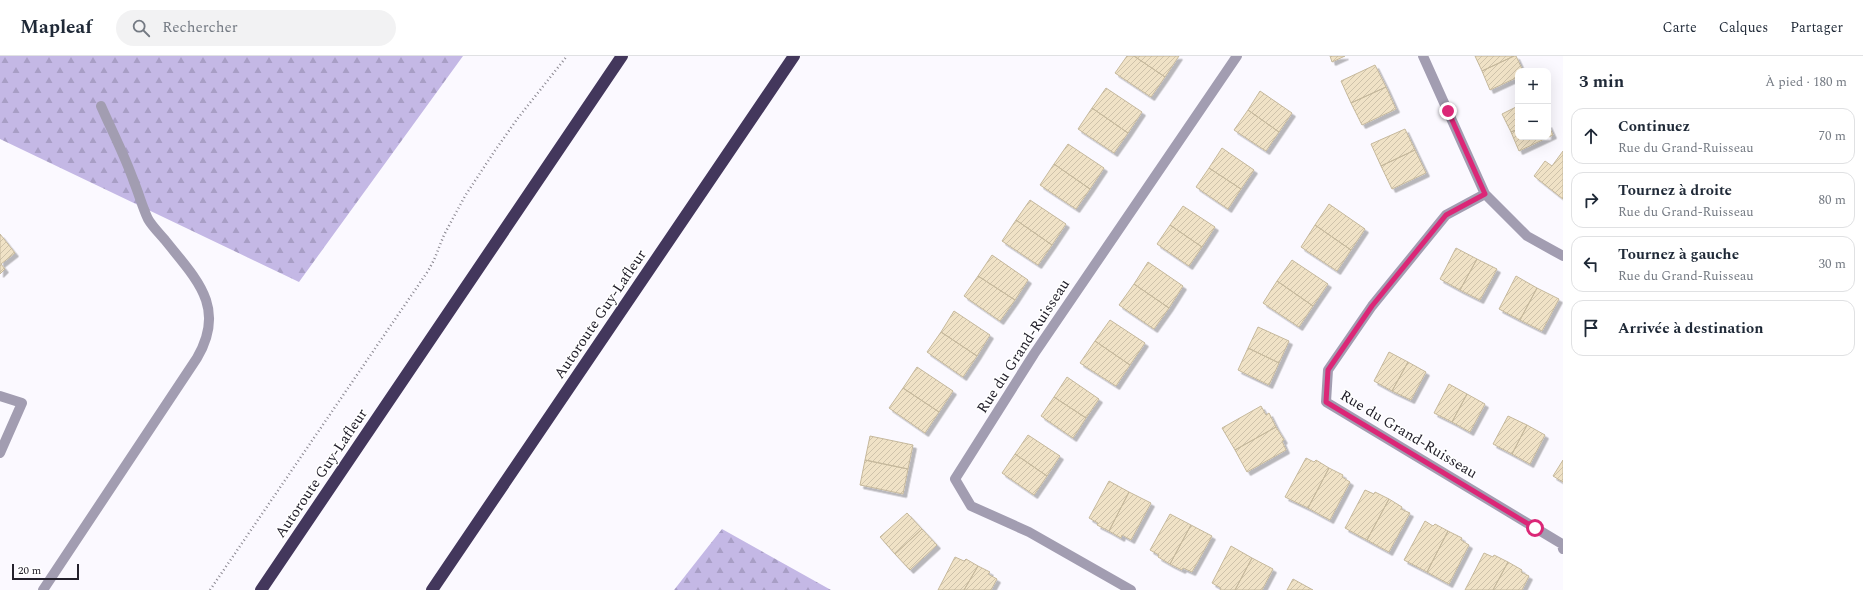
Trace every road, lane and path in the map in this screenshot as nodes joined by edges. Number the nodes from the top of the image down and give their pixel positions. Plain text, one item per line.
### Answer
1 (566, 56) edge
2 (622, 56) edge
3 (794, 56) edge
4 (1237, 56) edge
5 (1423, 56) edge
6 (101, 106) dead end
7 (1485, 194) junction
8 (1563, 256) edge
9 (0, 396) edge
10 (0, 453) edge
11 (1563, 549) edge
12 (43, 590) edge
13 (210, 590) edge
14 (261, 590) edge
15 (432, 590) edge
16 (1131, 590) edge

1 - 13 path
2 - 14 highway, Autoroute Guy-Lafleur
3 - 15 highway, Autoroute Guy-Lafleur
4 - 16 street, Rue du Grand-Ruisseau
5 - 7 street
6 - 12 street
7 - 8 street
7 - 11 street, Rue du Grand-Ruisseau
9 - 10 street

